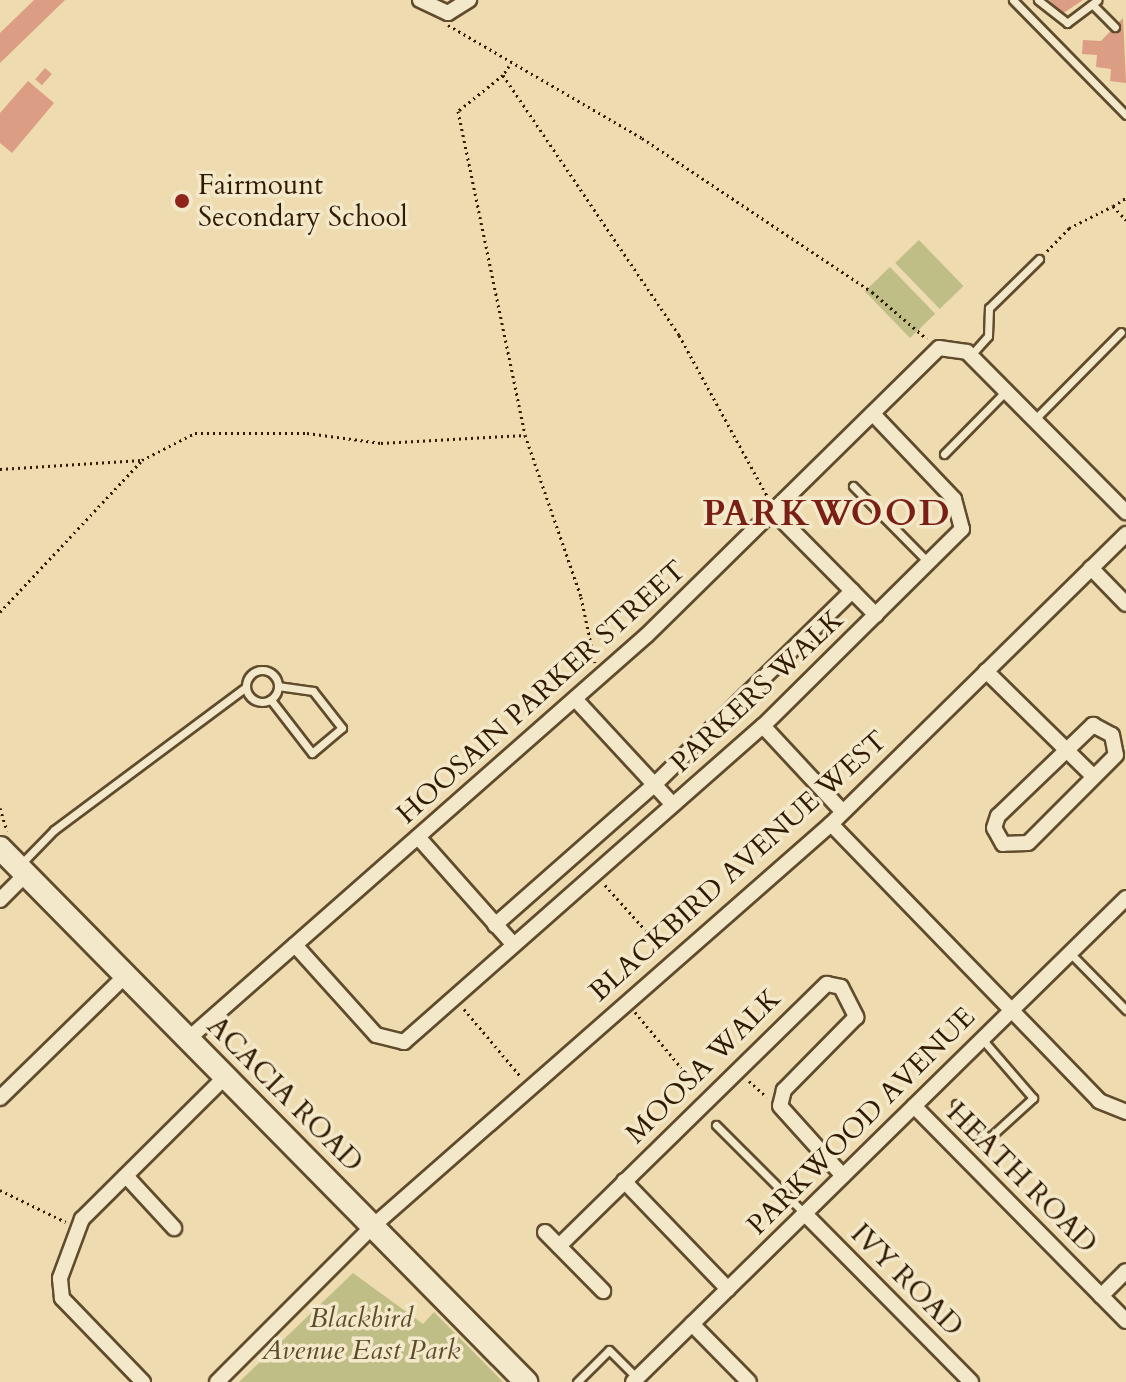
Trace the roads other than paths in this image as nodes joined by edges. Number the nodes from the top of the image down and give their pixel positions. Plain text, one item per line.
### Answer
1 (420, 0) edge
2 (469, 0) edge
3 (1013, 0) edge
4 (1038, 0) edge
5 (1095, 2) edge
6 (1115, 27) dead end
7 (1126, 115) edge
8 (1039, 259) road end
9 (1121, 332) dead end
10 (971, 355) junction
11 (1006, 391) junction
12 (873, 414) junction
13 (1035, 419) junction
14 (944, 454) dead end
15 (853, 486) dead end
16 (774, 512) junction
17 (1126, 512) edge
18 (1126, 534) edge
19 (929, 563) junction
20 (1091, 568) junction
21 (852, 591) junction
22 (1126, 604) edge
23 (876, 615) junction
24 (986, 671) junction
25 (279, 686) junction
26 (246, 687) junction
27 (575, 699) junction
28 (271, 700) junction
29 (763, 726) junction
30 (1063, 747) junction
31 (1094, 777) junction
32 (655, 784) junction
33 (673, 805) junction
34 (843, 812) junction
35 (831, 824) junction
36 (418, 837) junction
37 (3, 843) edge
38 (22, 870) junction
39 (1126, 898) edge
40 (0, 900) edge
41 (495, 925) junction
42 (295, 945) junction
43 (514, 945) junction
44 (1070, 953) junction
45 (126, 975) junction
46 (1011, 1010) junction
47 (1126, 1010) edge
48 (188, 1039) junction
49 (982, 1039) junction
50 (225, 1077) junction
51 (0, 1098) edge
52 (956, 1104) dead end
53 (914, 1106) junction
54 (1126, 1112) edge
55 (716, 1125) dead end
56 (126, 1176) junction
57 (843, 1176) junction
58 (624, 1181) junction
59 (805, 1214) junction
60 (373, 1226) junction
61 (174, 1228) dead end
62 (545, 1232) dead end
63 (559, 1246) junction
64 (1126, 1271) edge
65 (728, 1289) junction
66 (603, 1291) dead end
67 (1101, 1296) junction
68 (1126, 1321) edge
69 (692, 1324) junction
70 (635, 1380) edge
71 (143, 1382) edge
72 (217, 1382) edge
73 (526, 1382) edge
74 (577, 1382) edge
75 (749, 1382) edge
76 (971, 1382) edge

1 - 2 street
3 - 7 lane
4 - 5 lane
5 - 6 lane
8 - 10 lane
9 - 13 lane
10 - 11 street
10 - 12 street, HOOSAIN PARKER STREET
11 - 13 street
11 - 14 lane
12 - 16 street, HOOSAIN PARKER STREET
12 - 19 street, PARKERS WALK
13 - 17 street
15 - 19 lane
16 - 21 street, PARKERS WALK
16 - 27 street, HOOSAIN PARKER STREET
18 - 20 street, BLACKBIRD AVENUE WEST
19 - 23 street, PARKERS WALK
20 - 22 street
20 - 24 street, BLACKBIRD AVENUE WEST
21 - 23 street, PARKERS WALK
21 - 32 street, PARKERS WALK
23 - 29 street, PARKERS WALK
24 - 30 street
24 - 34 street, BLACKBIRD AVENUE WEST
25 - 26 lane
25 - 28 lane
25 - 28 lane
26 - 28 lane
26 - 38 lane
27 - 32 street, PARKERS WALK
27 - 36 street, HOOSAIN PARKER STREET
29 - 33 street, PARKERS WALK
29 - 34 street
30 - 31 street
30 - 31 street
30 - 31 street
32 - 33 street, PARKERS WALK
32 - 41 street, PARKERS WALK
33 - 43 street, PARKERS WALK
34 - 35 street, BLACKBIRD AVENUE WEST
35 - 46 street
35 - 60 street, BLACKBIRD AVENUE WEST
36 - 41 street
36 - 42 street, HOOSAIN PARKER STREET
37 - 38 street, ACACIA ROAD
38 - 40 street
38 - 45 street, ACACIA ROAD
39 - 44 street, PARKWOOD AVENUE
41 - 43 street
42 - 43 street, PARKERS WALK
42 - 48 street, HOOSAIN PARKER STREET
44 - 46 street, PARKWOOD AVENUE
44 - 47 lane
45 - 48 street, ACACIA ROAD
45 - 51 street
46 - 49 street, PARKWOOD AVENUE
46 - 54 street
48 - 50 street, ACACIA ROAD
49 - 52 lane
49 - 53 street, PARKWOOD AVENUE
50 - 56 street
50 - 60 street, ACACIA ROAD
53 - 57 street, PARKWOOD AVENUE
53 - 67 street, HEATH ROAD
55 - 59 lane
56 - 61 street
56 - 71 street
57 - 58 street, MOOSA WALK
57 - 59 street, PARKWOOD AVENUE
58 - 63 street, MOOSA WALK
58 - 65 street, MOOSA WALK
59 - 65 street, PARKWOOD AVENUE
59 - 76 street, IVY ROAD
60 - 72 street, BLACKBIRD AVENUE WEST
60 - 73 street, ACACIA ROAD
62 - 63 street
63 - 66 street
64 - 67 street
65 - 69 street, PARKWOOD AVENUE
67 - 68 street, HEATH ROAD
69 - 70 street, PARKWOOD AVENUE
69 - 75 street
70 - 74 lane

